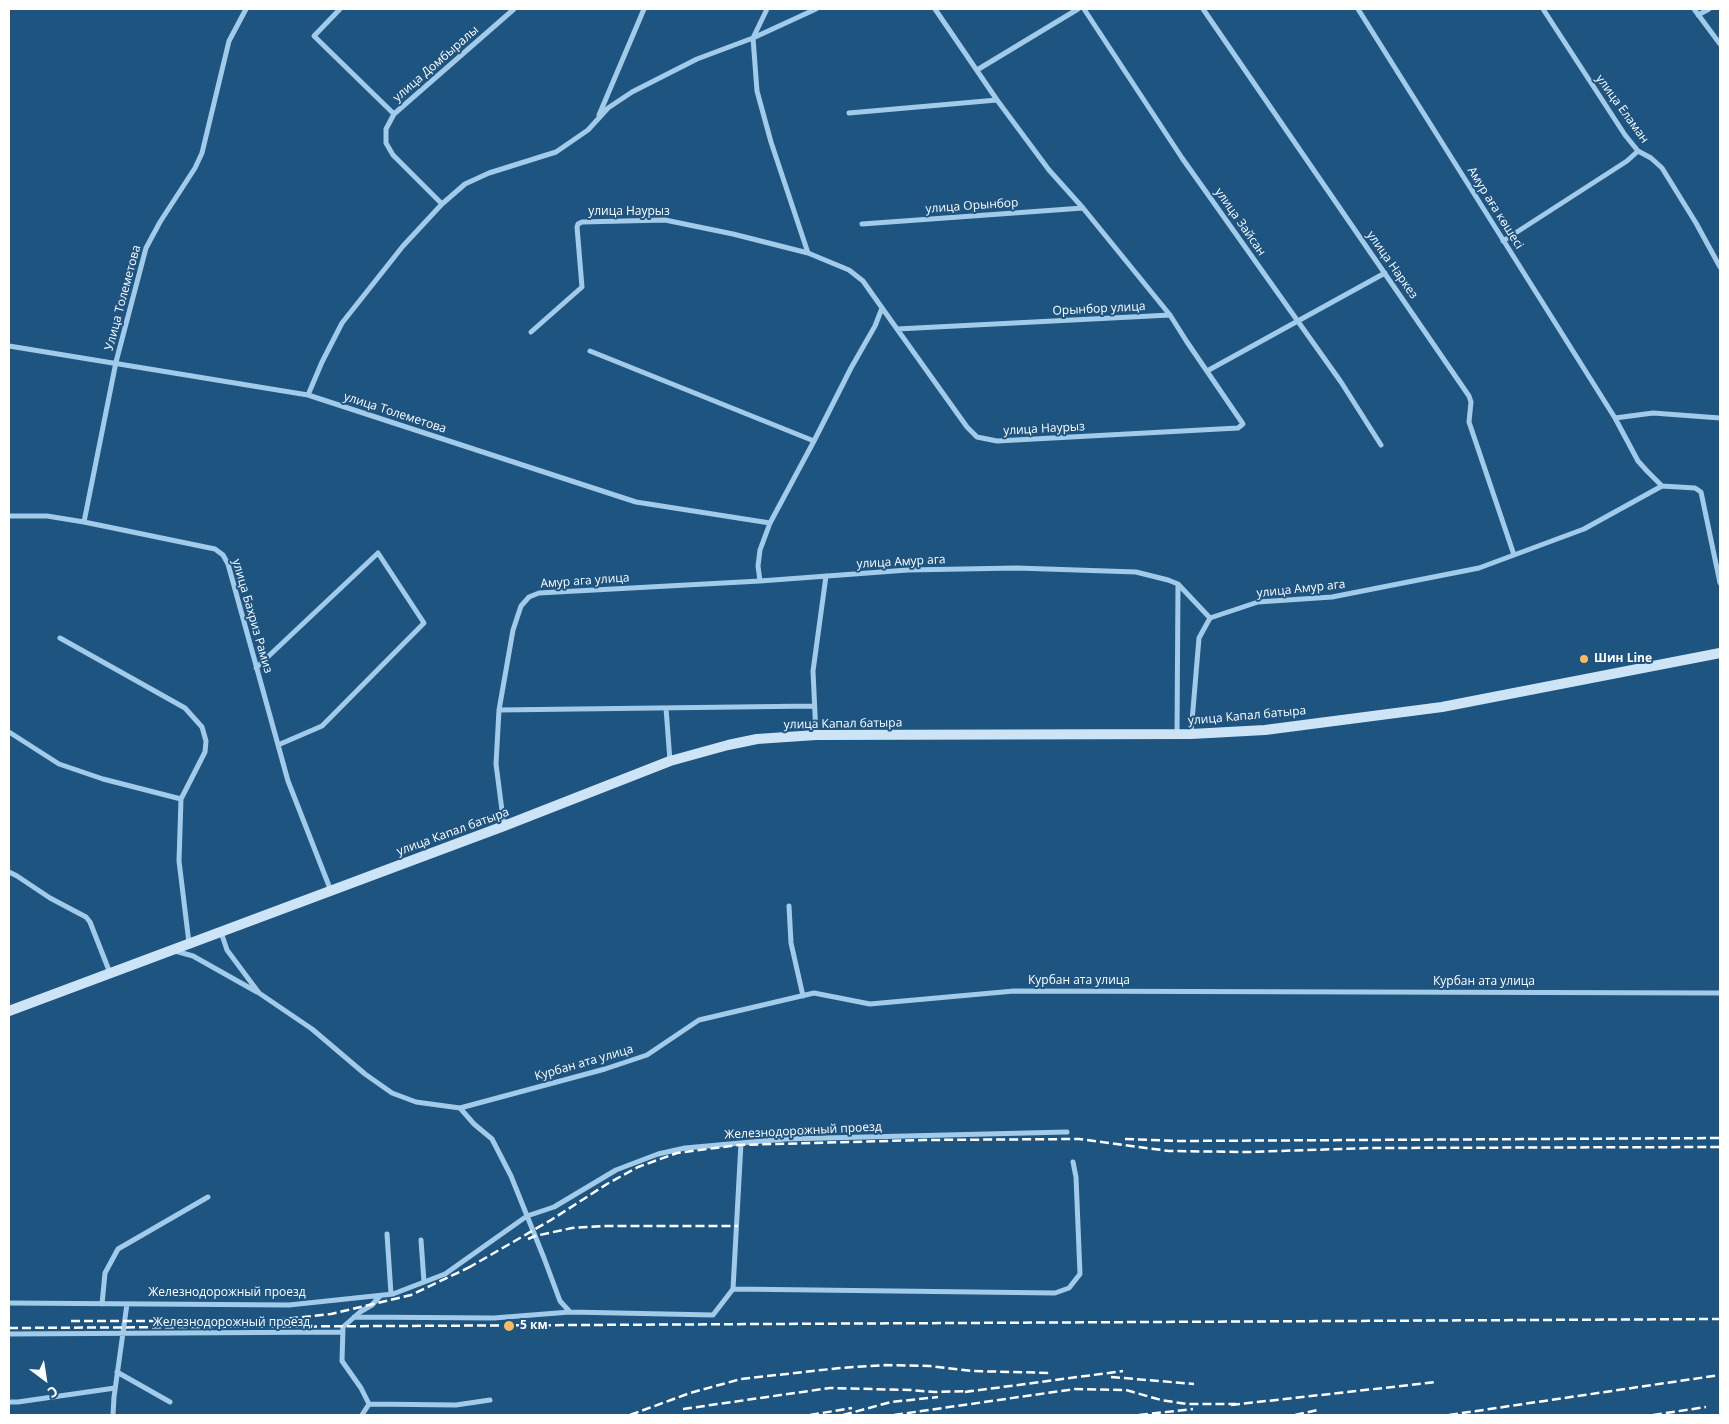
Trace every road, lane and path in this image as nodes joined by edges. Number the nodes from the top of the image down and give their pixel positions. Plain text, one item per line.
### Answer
1 (246, 9) edge
2 (340, 9) edge
3 (514, 9) edge
4 (644, 9) edge
5 (766, 9) edge
6 (816, 9) edge
7 (935, 9) edge
8 (1078, 9) edge
9 (1084, 9) edge
10 (1203, 9) edge
11 (1358, 9) edge
12 (1543, 9) edge
13 (1694, 9) edge
14 (1709, 9) edge
15 (1698, 15) junction
16 (753, 38) junction
17 (1720, 44) edge
18 (977, 70) junction
19 (997, 100) junction
20 (849, 113) dead end
21 (394, 114) junction
22 (597, 120) junction
23 (1638, 151) junction
24 (442, 204) junction
25 (1083, 208) junction
26 (862, 224) dead end
27 (1504, 241) junction
28 (808, 253) junction
29 (1720, 267) edge
30 (1385, 273) junction
31 (882, 308) junction
32 (1170, 315) junction
33 (1298, 322) junction
34 (896, 329) junction
35 (531, 332) dead end
36 (9, 346) edge
37 (590, 350) dead end
38 (116, 362) junction
39 (1207, 371) junction
40 (308, 395) junction
41 (1615, 418) junction
42 (1720, 418) edge
43 (814, 441) junction
44 (1381, 445) dead end
45 (1662, 486) junction
46 (9, 516) edge
47 (84, 522) junction
48 (770, 523) junction
49 (1514, 555) junction
50 (826, 576) junction
51 (760, 581) junction
52 (1720, 583) edge
53 (1178, 584) junction
54 (1210, 618) junction
55 (60, 638) dead end
56 (1720, 653) edge
57 (256, 668) junction
58 (814, 706) junction
59 (666, 708) junction
60 (499, 710) junction
61 (9, 732) edge
62 (1178, 734) junction
63 (1191, 734) junction
64 (816, 735) junction
65 (278, 746) junction
66 (670, 762) junction
67 (181, 799) junction
68 (504, 826) junction
69 (9, 872) edge
70 (330, 890) junction
71 (789, 906) dead end
72 (221, 932) junction
73 (189, 944) junction
74 (172, 950) junction
75 (110, 974) junction
76 (258, 992) junction
77 (1720, 993) edge
78 (803, 996) junction
79 (9, 1011) edge
80 (460, 1108) junction
81 (1067, 1132) dead end
82 (741, 1144) junction
83 (1073, 1162) dead end
84 (208, 1197) dead end
85 (527, 1216) junction
86 (387, 1234) dead end
87 (421, 1240) dead end
88 (424, 1282) junction
89 (732, 1289) junction
90 (391, 1294) junction
91 (380, 1296) junction
92 (9, 1303) edge
93 (102, 1304) junction
94 (127, 1304) junction
95 (570, 1312) junction
96 (354, 1317) junction
97 (343, 1332) junction
98 (123, 1333) junction
99 (9, 1334) edge
100 (117, 1372) junction
101 (115, 1388) junction
102 (490, 1400) dead end
103 (9, 1402) edge
104 (170, 1402) dead end
105 (369, 1404) junction
106 (113, 1415) edge
107 (362, 1415) edge

1 - 38 street, Улица Толеметова
2 - 21 street, улица Домбыралы
3 - 21 street, улица Домбыралы
4 - 22 street
5 - 16 street
6 - 16 street
7 - 18 street
8 - 18 street
9 - 33 street, улица Зайсан
10 - 30 street, улица Наркез
11 - 27 street, Амур аға көшесі
12 - 23 street, улица Еламан
13 - 15 street
14 - 15 street
15 - 17 street
16 - 22 street
16 - 28 street
18 - 19 street
19 - 20 street
19 - 25 street
21 - 24 street, улица Домбыралы
22 - 24 street
23 - 27 street
23 - 29 street, улица Еламан
24 - 40 street
25 - 26 street, улица Орынбор
25 - 32 street
27 - 41 street, Амур аға көшесі
28 - 31 street, улица Наурыз
28 - 35 street, улица Наурыз
30 - 33 street
30 - 49 street, улица Наркез
31 - 34 street, улица Наурыз
31 - 43 street
32 - 34 street, Орынбор улица
32 - 39 street
33 - 39 street
33 - 44 street, улица Зайсан
34 - 39 street, улица Наурыз
36 - 38 street, улица Толеметова
37 - 43 street
38 - 40 street, улица Толеметова
38 - 47 street, Улица Толеметова
40 - 48 street, улица Толеметова
41 - 42 street
41 - 45 street, Амур аға көшесі
43 - 48 street
45 - 49 street, улица Амур ага
45 - 52 street
46 - 47 street, улица Бахриз Рамиз
47 - 57 street, улица Бахриз Рамиз
48 - 51 street
49 - 54 street, улица Амур ага
50 - 51 street, улица Амур ага
50 - 53 street, улица Амур ага
50 - 58 street
51 - 60 street, Амур ага улица
53 - 54 street
53 - 62 street
54 - 63 street
55 - 67 street
56 - 63 main road, улица Капал батыра
57 - 65 street, улица Бахриз Рамиз
57 - 65 street
58 - 59 street
58 - 64 street
59 - 60 street
59 - 66 street
60 - 68 street
61 - 67 street
62 - 63 main road, улица Капал батыра
62 - 64 main road, улица Капал батыра
64 - 66 main road, улица Капал батыра
65 - 70 street, улица Бахриз Рамиз
66 - 68 main road, улица Капал батыра
67 - 73 street
68 - 70 main road, улица Капал батыра
69 - 75 street
70 - 72 main road, улица Капал батыра
71 - 78 street
72 - 73 main road, улица Капал батыра
72 - 76 street
73 - 74 main road, улица Капал батыра
74 - 75 main road, улица Капал батыра
74 - 76 street
75 - 79 main road, улица Капал батыра
76 - 80 street
77 - 78 street, Курбан ата улица
78 - 80 street, Курбан ата улица
80 - 85 street
81 - 82 street, Железнодорожный проезд
82 - 85 street, Железнодорожный проезд
82 - 89 street
83 - 89 street
84 - 93 street
85 - 88 street, Железнодорожный проезд
85 - 95 street
86 - 90 street
87 - 88 street
88 - 90 street, Железнодорожный проезд
89 - 95 street
90 - 91 street, Железнодорожный проезд
91 - 94 street, Железнодорожный проезд
91 - 96 street
92 - 93 street, Железнодорожный проезд
93 - 94 street, Железнодорожный проезд
94 - 98 street
95 - 96 street
96 - 97 street
97 - 98 street, Железнодорожный проезд,
97 - 105 street
98 - 99 street, Железнодорожный проезд,
98 - 100 street
100 - 101 street
100 - 104 street
101 - 103 street
101 - 106 street
102 - 105 street
105 - 107 street

